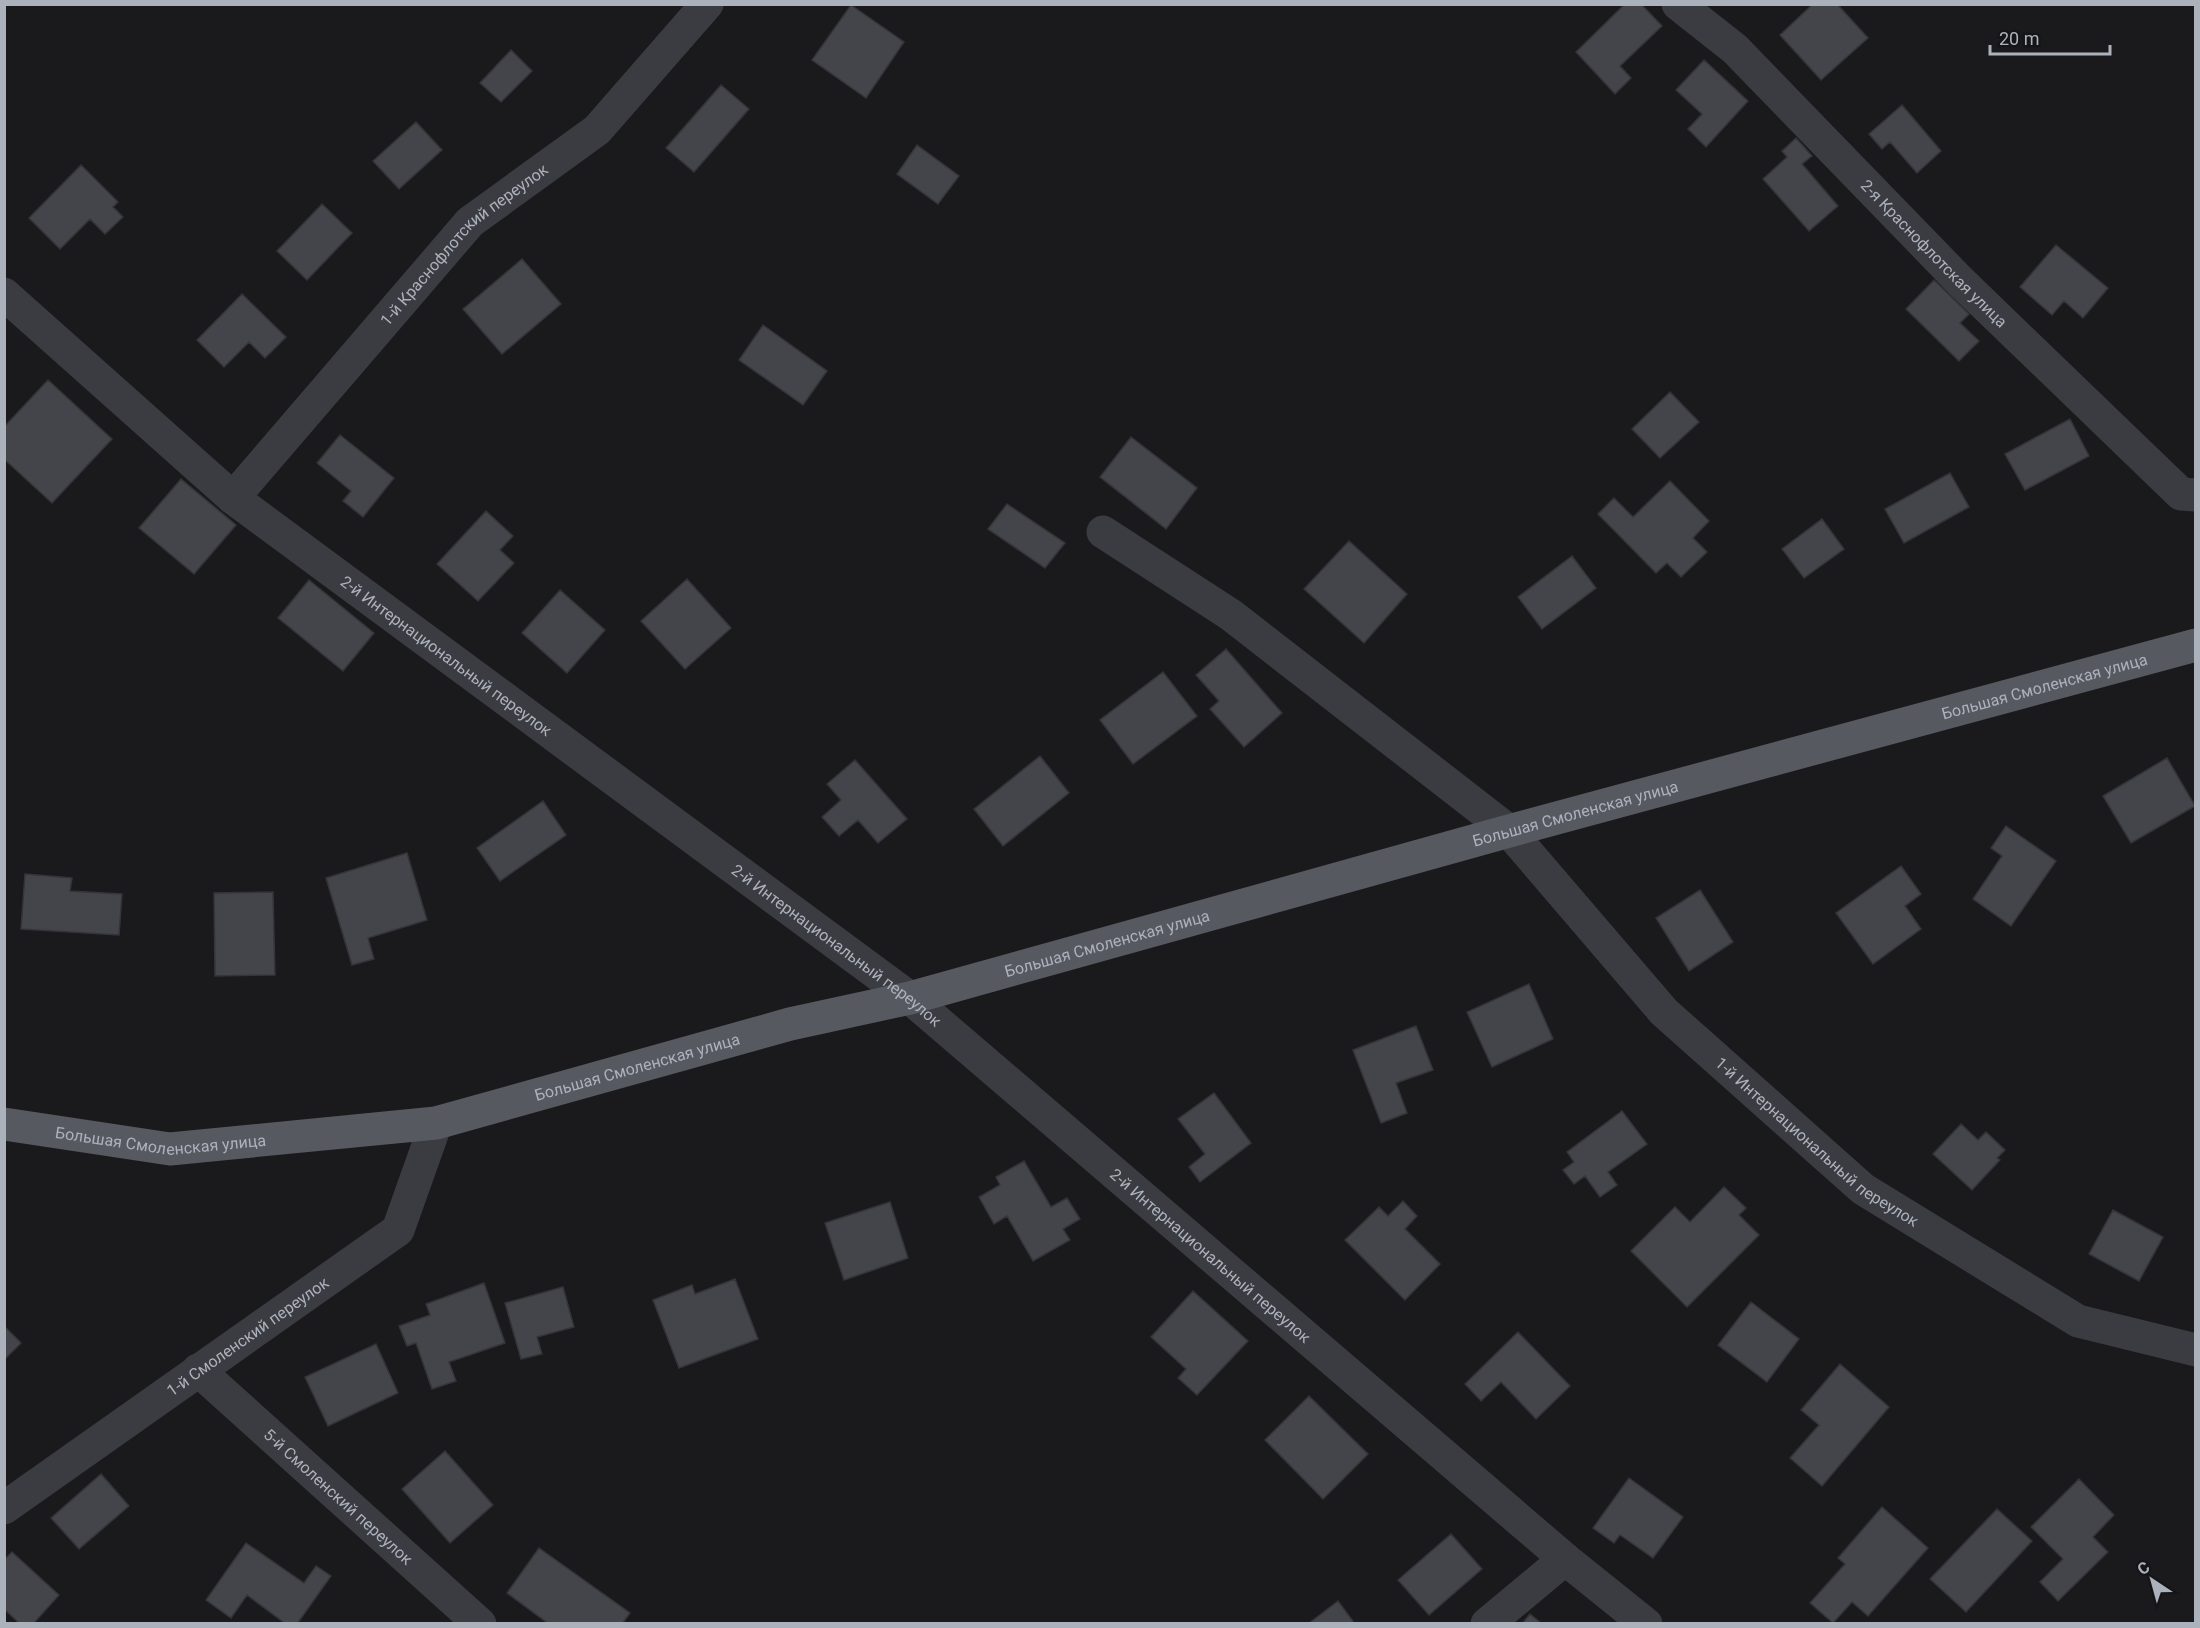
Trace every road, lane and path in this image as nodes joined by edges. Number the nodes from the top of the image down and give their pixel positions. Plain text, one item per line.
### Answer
1 (707, 4) edge
2 (1678, 4) edge
3 (4, 294) edge
4 (2196, 495) edge
5 (233, 498) junction
6 (1104, 531) dead end
7 (2196, 645) edge
8 (1509, 831) junction
9 (910, 998) junction
10 (4, 1124) edge
11 (436, 1124) junction
12 (2196, 1350) edge
13 (198, 1370) junction
14 (4, 1508) edge
15 (1564, 1559) junction
16 (480, 1623) edge
17 (1487, 1623) edge
18 (1646, 1623) edge

1 - 5 street, 1-й Краснофлотский переулок
2 - 4 street, 2-я Краснофлотская улица
3 - 5 street, 2-й Интернациональный переулок
5 - 9 street, 2-й Интернациональный переулок
6 - 8 street, 1-й Интернациональный переулок
7 - 8 main road, Большая Смоленская улица
8 - 9 main road, Большая Смоленская улица
8 - 12 street, 1-й Интернациональный переулок
9 - 11 main road, Большая Смоленская улица
9 - 15 street, 2-й Интернациональный переулок
10 - 11 main road, Большая Смоленская улица
11 - 13 street, 1-й Смоленский переулок
13 - 14 street, 1-й Смоленский переулок
13 - 16 street, 5-й Смоленский переулок
15 - 17 street
15 - 18 street, 2-й Интернациональный переулок

